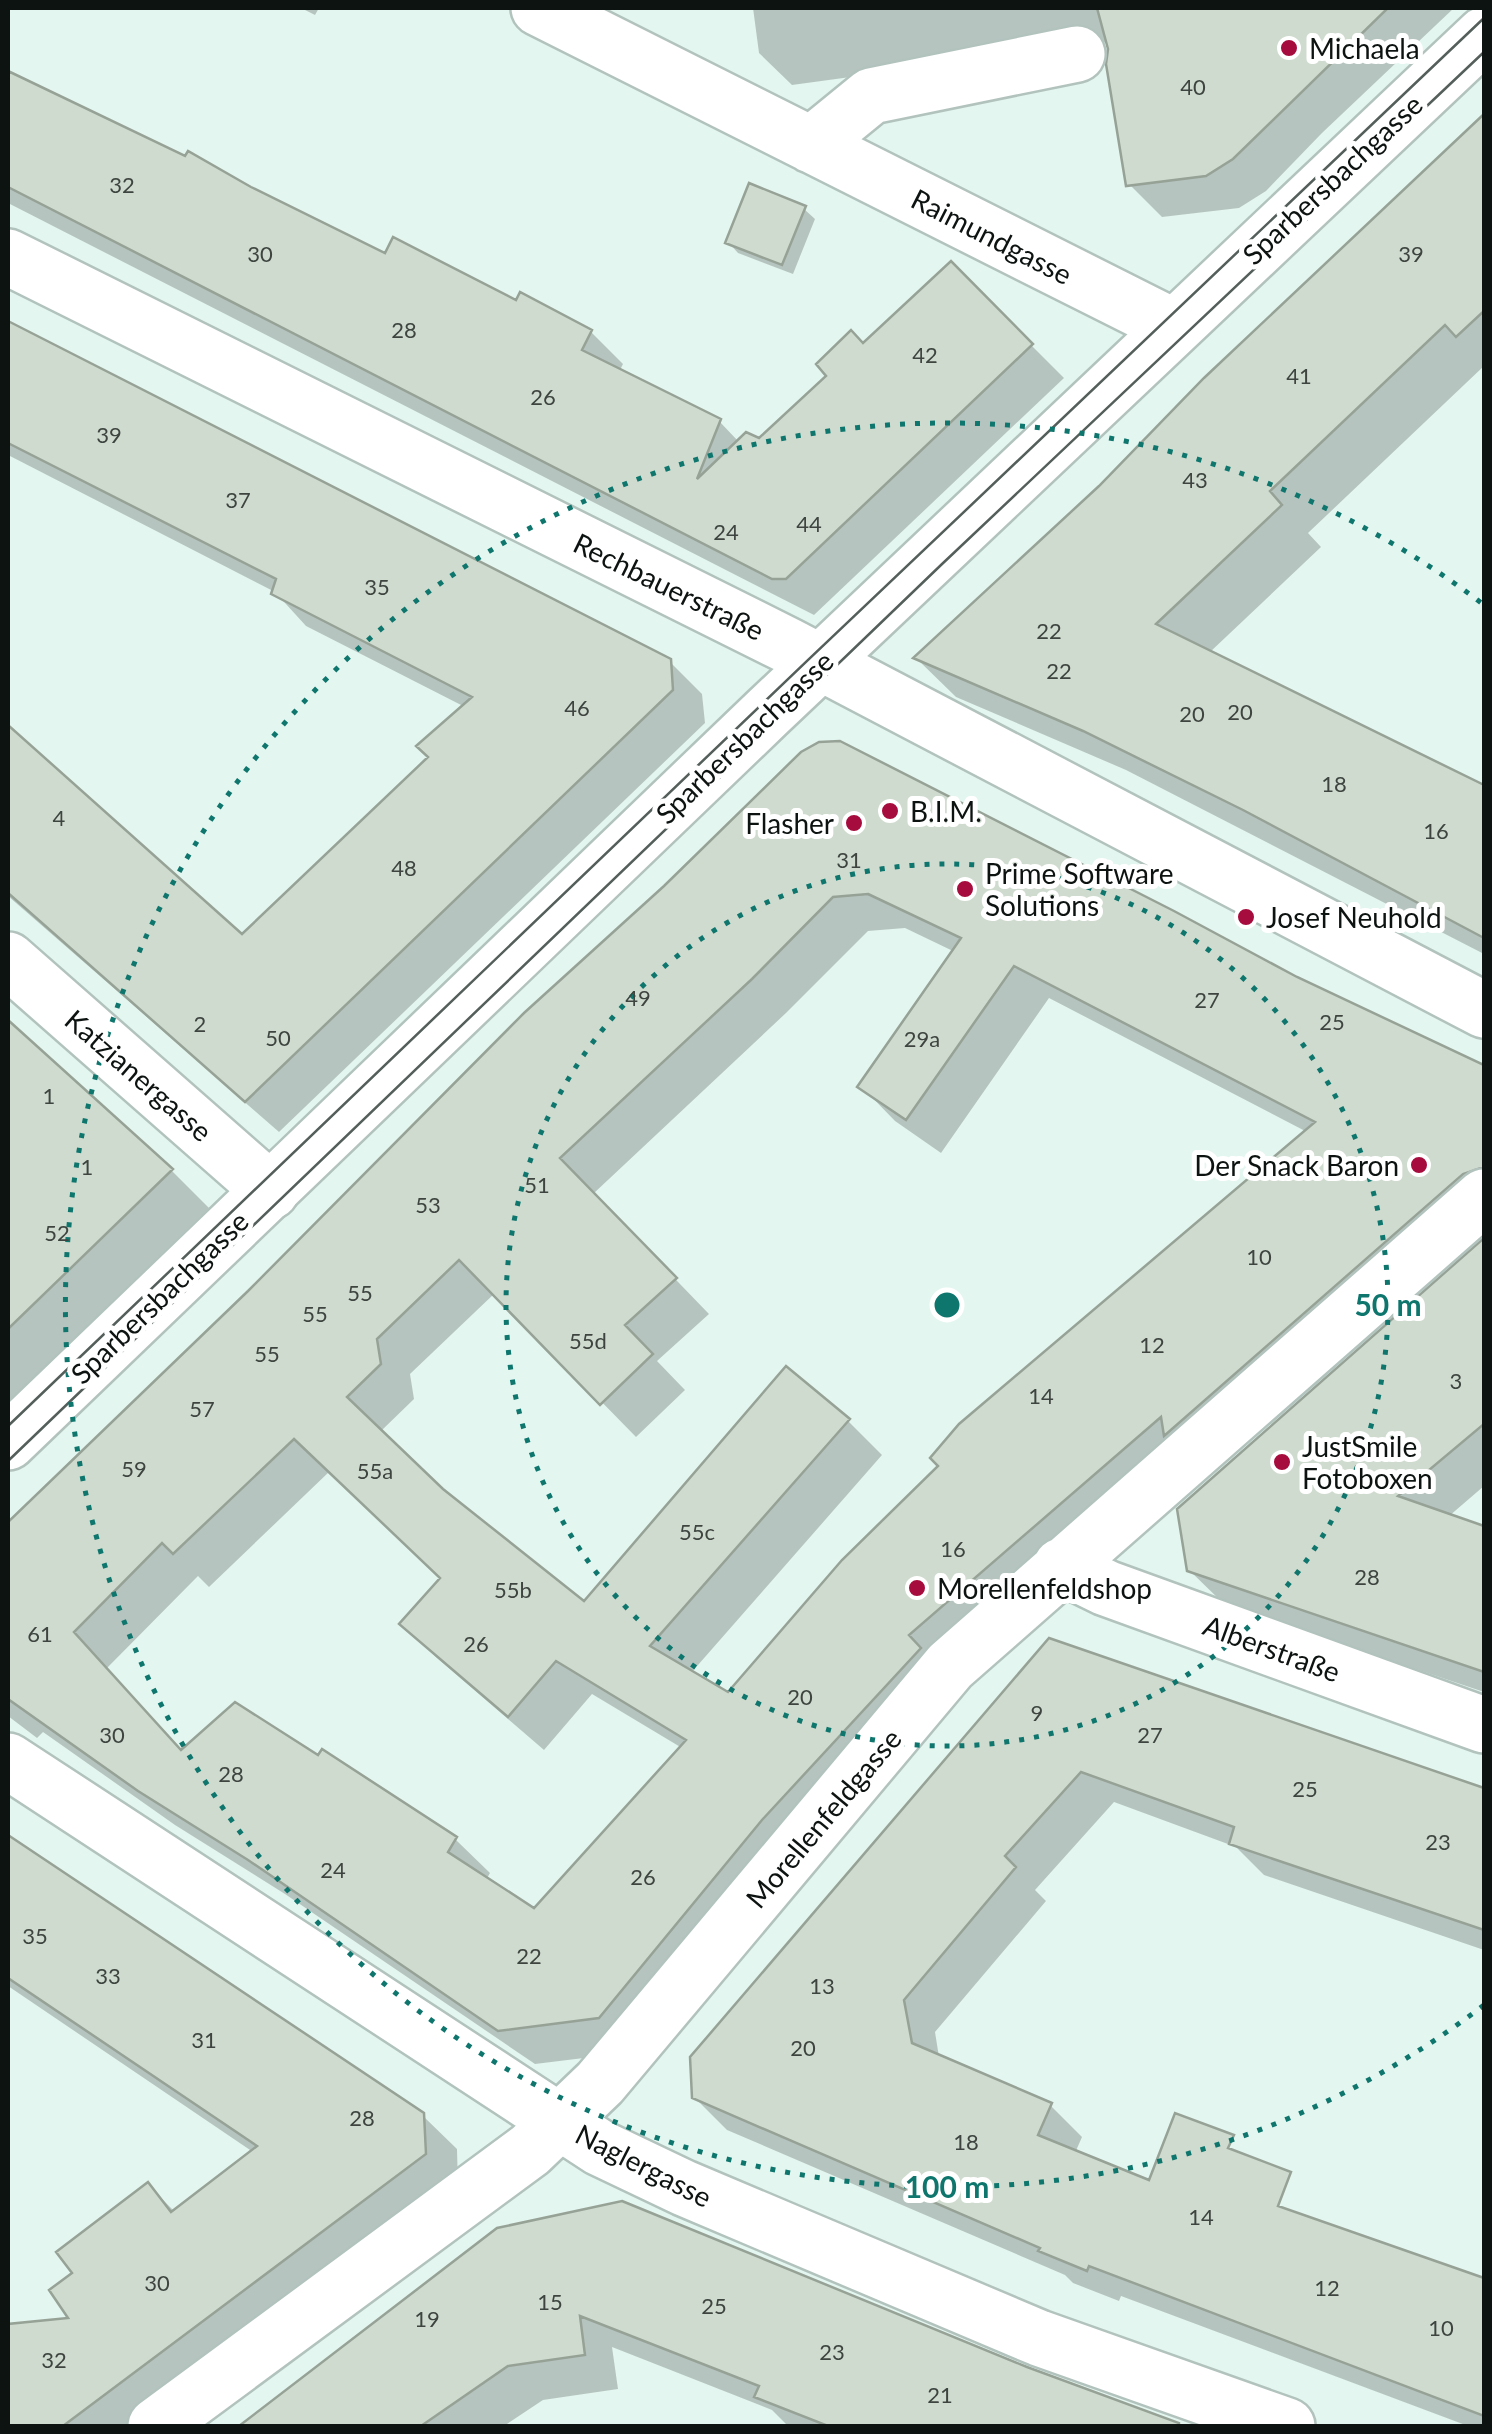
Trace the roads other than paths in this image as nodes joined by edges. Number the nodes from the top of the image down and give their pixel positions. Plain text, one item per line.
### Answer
1 (539, 8) edge
2 (1484, 35) edge
3 (1077, 54) dead end
4 (811, 145) junction
5 (8, 256) edge
6 (1174, 326) junction
7 (821, 664) junction
8 (8, 960) edge
9 (1484, 1010) edge
10 (271, 1191) junction
11 (1484, 1197) edge
12 (8, 1442) edge
13 (1061, 1566) junction
14 (1484, 1725) edge
15 (8, 1761) edge
16 (561, 2122) junction
17 (156, 2426) edge
18 (1287, 2426) edge

1 - 4 street, Raimundgasse
2 - 6 street, Sparbersbachgasse
3 - 4 street
4 - 6 street, Raimundgasse
5 - 7 street, Rechbauerstraße
6 - 7 street, Sparbersbachgasse
7 - 9 street, Rechbauerstraße
7 - 10 street, Sparbersbachgasse
8 - 10 street, Katzianergasse
10 - 12 street, Sparbersbachgasse
11 - 13 street, Morellenfeldgasse
13 - 14 street, Alberstraße
13 - 16 street, Morellenfeldgasse
15 - 16 street, Naglergasse
16 - 17 street, Morellenfeldgasse
16 - 18 street, Naglergasse

